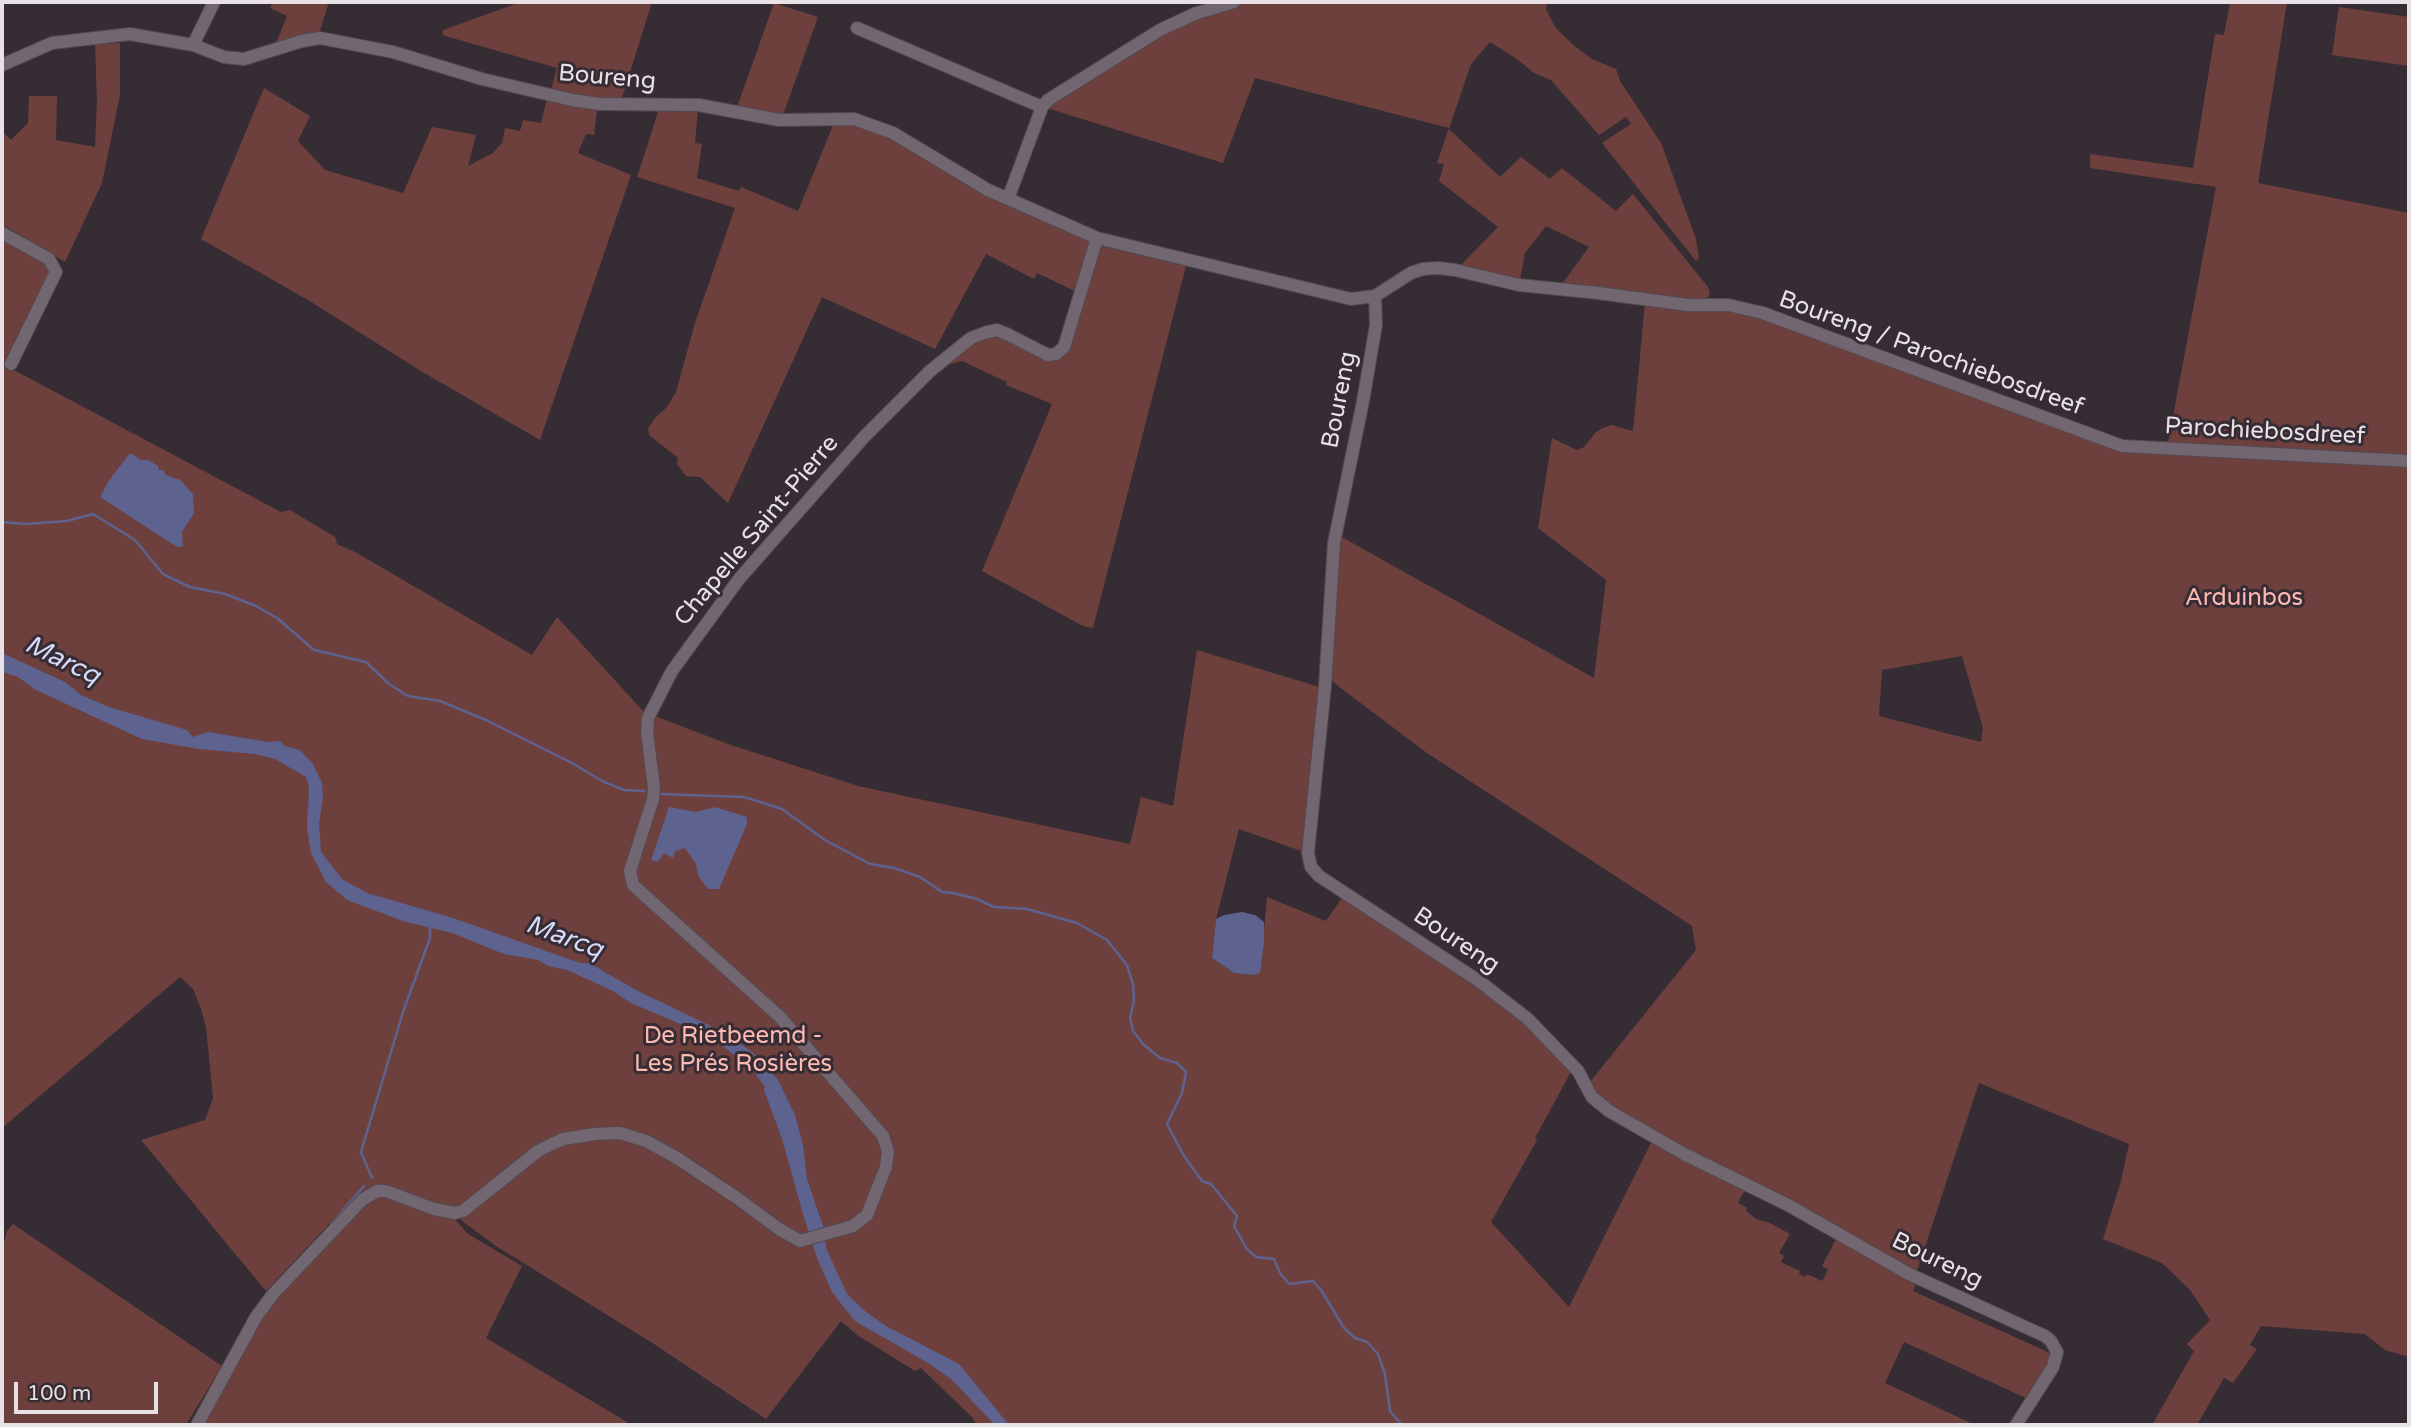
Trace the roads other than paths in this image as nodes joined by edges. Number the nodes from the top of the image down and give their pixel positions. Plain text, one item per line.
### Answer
1 (214, 2) edge
2 (1234, 2) edge
3 (857, 28) dead end
4 (193, 45) junction
5 (2, 65) edge
6 (1042, 107) junction
7 (1008, 199) junction
8 (2, 233) edge
9 (1097, 238) junction
10 (1375, 296) junction
11 (11, 364) dead end
12 (2118, 444) joint
13 (2409, 461) edge
14 (197, 1425) edge
15 (2015, 1425) edge

1 - 4 street
2 - 6 street
3 - 6 street
4 - 5 street, Boureng
4 - 7 street, Boureng
6 - 7 street
7 - 9 street, Boureng
8 - 11 street
9 - 10 street, Boureng
9 - 14 street, Chapelle Saint-Pierre
10 - 12 street, Boureng / Parochiebosdreef
10 - 15 street, Boureng
12 - 13 street, Parochiebosdreef

